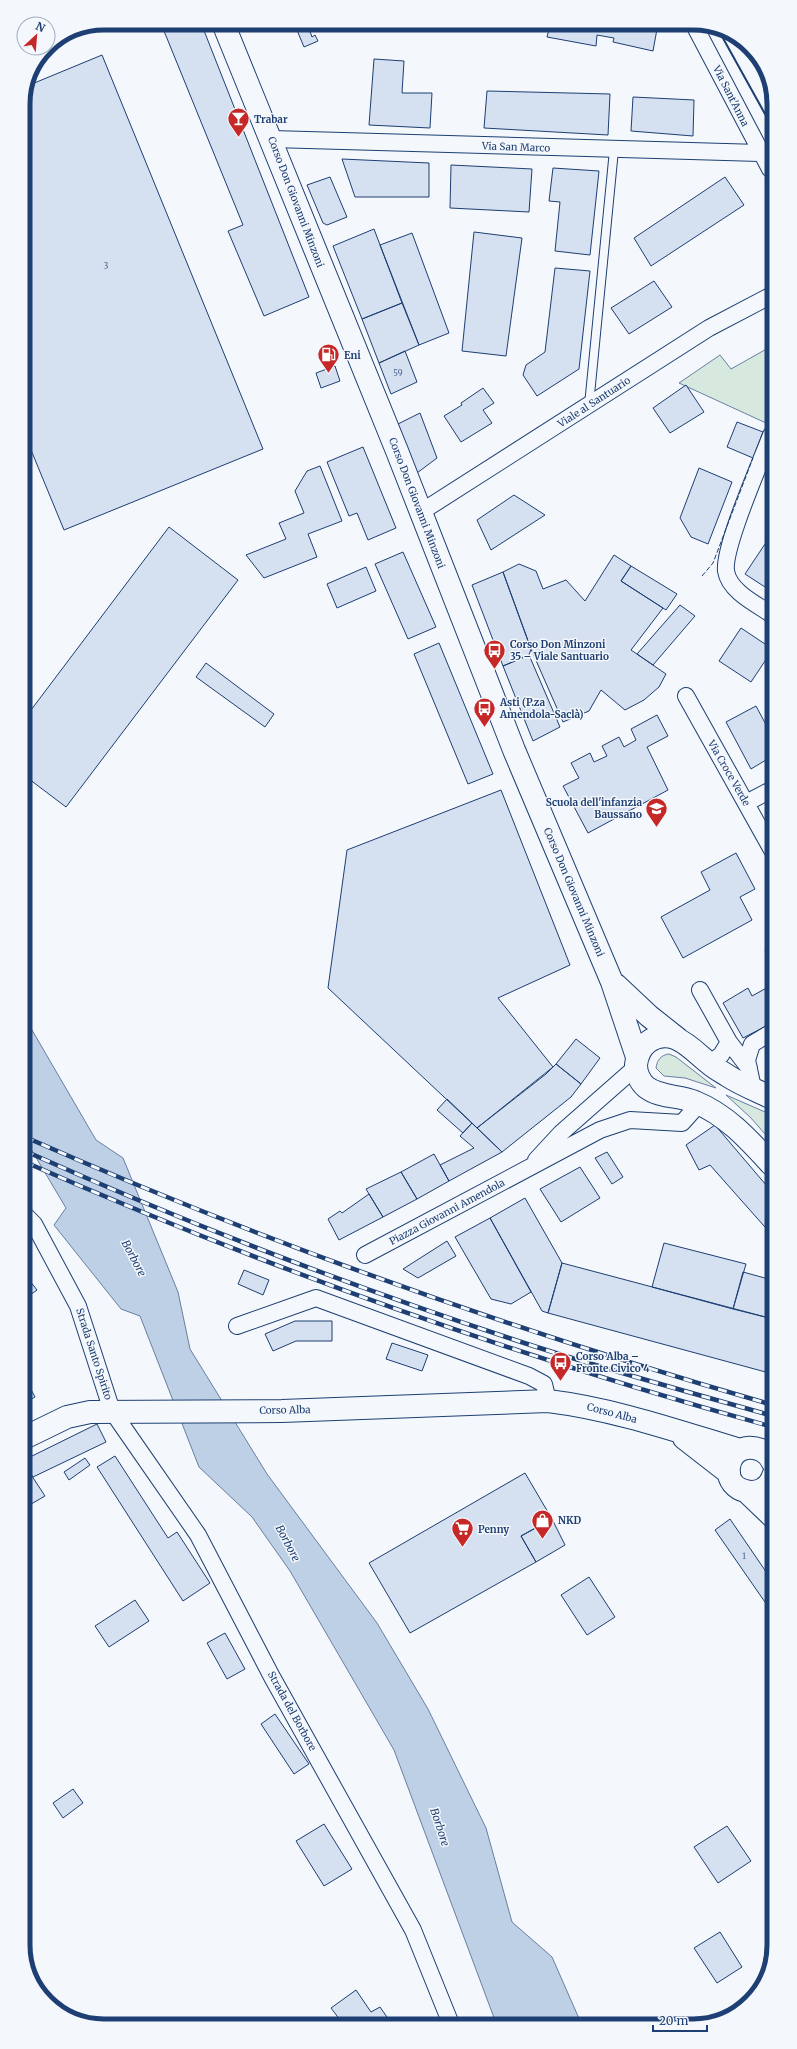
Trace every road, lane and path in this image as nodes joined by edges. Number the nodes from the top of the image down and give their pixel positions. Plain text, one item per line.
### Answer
1 (226, 30) edge
2 (697, 30) edge
3 (272, 140) junction
4 (614, 150) junction
5 (760, 153) junction
6 (767, 164) edge
7 (767, 298) edge
8 (589, 406) junction
9 (767, 446) edge
10 (421, 512) junction
11 (767, 611) edge
12 (686, 696) dead end
13 (767, 792) edge
14 (746, 803) junction
15 (767, 841) edge
16 (612, 982) junction
17 (700, 990) dead end
18 (767, 1035) edge
19 (678, 1038) junction
20 (729, 1042) junction
21 (637, 1062) junction
22 (710, 1064) junction
23 (751, 1078) junction
24 (767, 1093) edge
25 (664, 1095) junction
26 (699, 1104) junction
27 (659, 1121) junction
28 (767, 1160) edge
29 (529, 1169) junction
30 (30, 1220) edge
31 (365, 1255) dead end
32 (237, 1326) dead end
33 (548, 1401) junction
34 (112, 1411) junction
35 (676, 1431) junction
36 (30, 1434) edge
37 (740, 1450) junction
38 (767, 1467) edge
39 (729, 1473) junction
40 (767, 1479) edge
41 (747, 1492) junction
42 (767, 1511) edge
43 (449, 2019) edge

1 - 3 main road, Corso Don Giovanni Minzoni
2 - 5 street, Via Sant'Anna
3 - 4 street, Via San Marco
3 - 10 main road, Corso Don Giovanni Minzoni
4 - 5 street, Via San Marco
4 - 8 lane
5 - 6 street, Via Sant'Anna
7 - 8 street, Viale al Santuario
8 - 10 street, Viale al Santuario
9 - 11 street
10 - 16 main road, Corso Don Giovanni Minzoni
12 - 14 street, Via Croce Verde
13 - 14 street
14 - 15 street, Via Croce Verde
16 - 19 main road, Corso Don Giovanni Minzoni
16 - 21 main road, Corso Don Giovanni Minzoni
17 - 20 street
18 - 23 street
19 - 21 main road, Piazza Giovanni Amendola
19 - 22 main road
20 - 22 street
20 - 23 street
21 - 25 main road
21 - 29 street, Piazza Giovanni Amendola
22 - 23 main road
23 - 24 main road
25 - 26 main road
25 - 27 street
26 - 27 street, Piazza Giovanni Amendola
26 - 28 main road
27 - 29 street, Piazza Giovanni Amendola
29 - 31 street, Piazza Giovanni Amendola
30 - 34 street, Strada Santo Spirito
32 - 33 street
33 - 34 main road, Corso Alba
33 - 35 main road, Corso Alba
34 - 36 main road, Corso Alba
34 - 43 street, Strada del Borbore
35 - 37 main road, Corso Alba
35 - 39 main road, Corso Alba
37 - 38 main road
37 - 39 main road
39 - 41 main road
40 - 41 main road
41 - 42 main road

